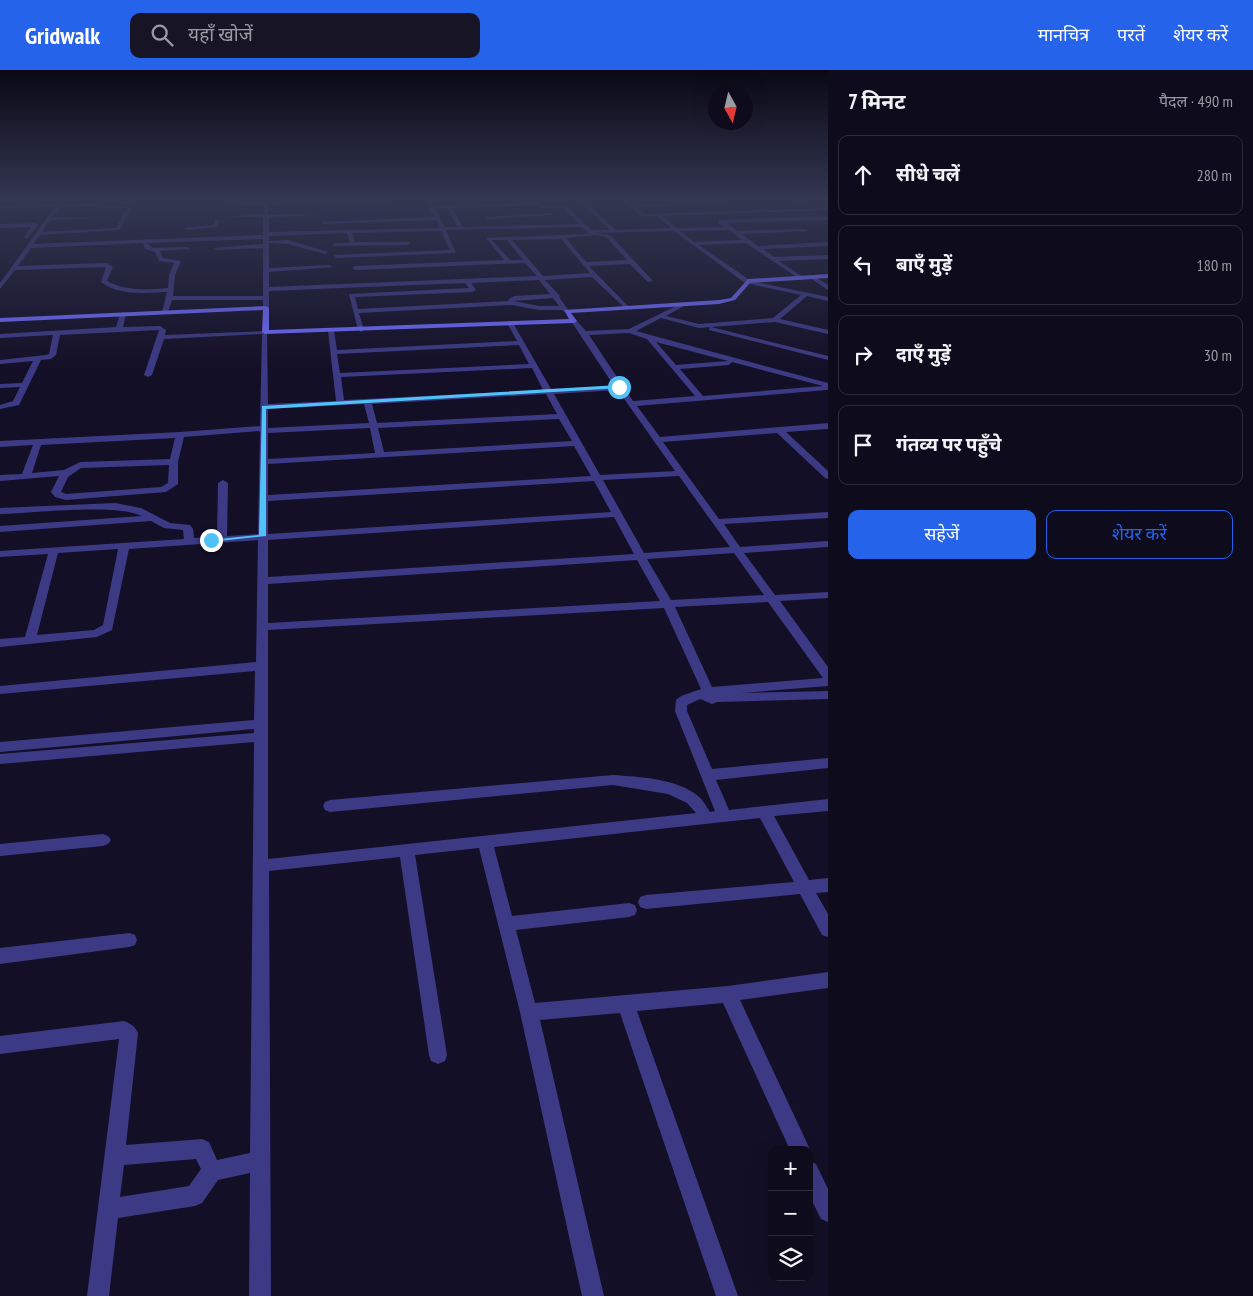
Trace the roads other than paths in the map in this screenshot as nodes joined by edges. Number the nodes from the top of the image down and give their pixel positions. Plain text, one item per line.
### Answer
1 (23, 255) edge
2 (159, 255) edge
3 (266, 255) edge
4 (365, 255) edge
5 (456, 255) edge
6 (502, 255) edge
7 (523, 255) edge
8 (578, 255) edge
9 (626, 255) edge
10 (709, 255) edge
11 (768, 255) edge
12 (336, 256) dead end
13 (828, 257) edge
14 (774, 259) junction
15 (528, 261) junction
16 (508, 262) junction
17 (632, 262) junction
18 (463, 264) junction
19 (585, 264) junction
20 (425, 266) junction
21 (330, 267) dead end
22 (14, 268) junction
23 (355, 268) dead end
24 (266, 270) junction
25 (594, 275) junction
26 (828, 276) edge
27 (812, 277) junction
28 (542, 278) junction
29 (801, 278) junction
30 (468, 281) junction
31 (650, 281) dead end
32 (747, 281) junction
33 (432, 283) junction
34 (348, 286) junction
35 (0, 287) edge
36 (828, 288) edge
37 (266, 289) junction
38 (171, 290) junction
39 (473, 290) junction
40 (806, 294) junction
41 (351, 295) junction
42 (556, 296) junction
43 (170, 298) junction
44 (266, 298) junction
45 (828, 299) edge
46 (512, 303) junction
47 (481, 305) junction
48 (682, 305) junction
49 (266, 308) junction
50 (627, 308) junction
51 (565, 309) junction
52 (356, 311) junction
53 (166, 312) junction
54 (123, 314) junction
55 (660, 316) junction
56 (0, 320) edge
57 (775, 320) junction
58 (574, 321) junction
59 (510, 324) junction
60 (698, 326) junction
61 (119, 329) junction
62 (361, 330) junction
63 (330, 331) junction
64 (630, 331) junction
65 (266, 332) junction
66 (828, 332) edge
67 (57, 333) junction
68 (584, 333) junction
69 (0, 336) edge
70 (161, 337) junction
71 (649, 338) junction
72 (521, 343) junction
73 (333, 352) junction
74 (828, 358) edge
75 (37, 360) junction
76 (0, 362) edge
77 (740, 362) junction
78 (534, 366) junction
79 (674, 367) junction
80 (148, 375) dead end
81 (337, 376) junction
82 (24, 384) junction
83 (0, 386) edge
84 (828, 386) edge
85 (620, 388) junction
86 (548, 392) junction
87 (702, 399) junction
88 (368, 402) junction
89 (340, 403) junction
90 (632, 404) junction
91 (0, 407) edge
92 (264, 407) junction
93 (562, 416) junction
94 (374, 426) junction
95 (828, 426) edge
96 (263, 429) junction
97 (779, 430) junction
98 (180, 435) junction
99 (658, 440) junction
100 (38, 442) junction
101 (576, 443) junction
102 (0, 444) edge
103 (380, 456) junction
104 (174, 462) junction
105 (263, 462) junction
106 (64, 473) junction
107 (681, 473) junction
108 (26, 476) junction
109 (828, 476) edge
110 (597, 477) junction
111 (0, 478) edge
112 (223, 483) dead end
113 (263, 498) junction
114 (0, 511) edge
115 (618, 514) junction
116 (828, 515) edge
117 (153, 518) junction
118 (716, 522) junction
119 (0, 529) edge
120 (262, 536) junction
121 (222, 539) junction
122 (189, 541) junction
123 (828, 544) edge
124 (124, 546) junction
125 (54, 550) junction
126 (739, 551) junction
127 (0, 554) edge
128 (642, 557) junction
129 (262, 581) junction
130 (828, 595) edge
131 (770, 599) junction
132 (668, 605) junction
133 (262, 627) junction
134 (30, 641) junction
135 (0, 643) edge
136 (262, 666) junction
137 (828, 676) edge
138 (828, 682) edge
139 (0, 690) edge
140 (828, 695) edge
141 (706, 696) junction
142 (261, 731) junction
143 (0, 747) edge
144 (0, 759) edge
145 (828, 763) edge
146 (709, 775) junction
147 (828, 805) edge
148 (330, 806) dead end
149 (764, 812) junction
150 (724, 816) junction
151 (706, 818) junction
152 (103, 840) dead end
153 (485, 842) junction
154 (0, 850) edge
155 (407, 851) junction
156 (260, 866) junction
157 (828, 885) edge
158 (803, 886) junction
159 (646, 902) dead end
160 (630, 910) dead end
161 (506, 924) junction
162 (828, 930) edge
163 (129, 940) dead end
164 (0, 956) edge
165 (828, 980) edge
166 (728, 994) junction
167 (626, 1004) junction
168 (529, 1012) junction
169 (0, 1045) edge
170 (438, 1055) dead end
171 (798, 1146) edge
172 (115, 1156) junction
173 (259, 1161) junction
174 (212, 1171) junction
175 (813, 1180) edge
176 (108, 1209) junction
177 (828, 1212) edge
178 (98, 1296) edge
179 (260, 1296) edge
180 (594, 1296) edge
181 (727, 1296) edge

1 - 22 street
2 - 38 street
3 - 24 street
4 - 12 street
5 - 18 street
6 - 16 street
7 - 15 street
8 - 19 street
9 - 17 street
10 - 32 street
11 - 14 street
13 - 14 street
14 - 29 street
15 - 16 street
15 - 28 street
16 - 18 street
17 - 19 street
17 - 31 street
18 - 20 street
19 - 25 street
20 - 23 street
20 - 33 street
21 - 24 street
22 - 35 street
22 - 38 street
24 - 37 street
25 - 28 street
25 - 50 street
26 - 27 street
27 - 29 street
27 - 36 street
28 - 30 street
28 - 42 street
29 - 32 street
30 - 33 street
30 - 39 street
32 - 40 street
32 - 48 street
33 - 34 street
34 - 37 street
34 - 41 street
37 - 44 street
38 - 43 street
39 - 41 street
39 - 47 street
40 - 45 street
40 - 57 street
41 - 52 street
42 - 46 street
42 - 51 street
43 - 44 street
43 - 53 street
44 - 49 street
46 - 47 street
46 - 51 street
47 - 52 street
48 - 50 street
48 - 55 street
49 - 53 street
49 - 65 street
50 - 51 street
51 - 58 street
52 - 62 street
53 - 54 street
54 - 56 street
54 - 61 street
55 - 60 street
55 - 64 street
57 - 60 street
57 - 66 street
58 - 59 street
58 - 68 street
59 - 62 street
59 - 72 street
60 - 74 street
61 - 67 street
61 - 70 street
62 - 63 street
63 - 65 street
63 - 73 street
64 - 68 street
64 - 71 street
65 - 70 street
65 - 92 street
67 - 69 street
67 - 75 street
68 - 85 street
70 - 80 street
71 - 77 street
71 - 79 street
72 - 73 street
72 - 78 street
73 - 81 street
75 - 76 street
75 - 82 street
77 - 79 street
77 - 84 street
78 - 81 street
78 - 86 street
79 - 87 street
81 - 89 street
82 - 83 street
82 - 91 street
84 - 87 street
85 - 86 street
85 - 90 street
86 - 88 street
86 - 93 street
87 - 90 street
88 - 89 street
88 - 94 street
89 - 92 street
90 - 99 street
92 - 96 street
93 - 94 street
93 - 101 street
94 - 96 street
94 - 103 street
95 - 97 street
96 - 98 street
96 - 105 street
97 - 99 street
97 - 109 street
98 - 100 street
98 - 104 street
99 - 107 street
100 - 102 street
100 - 108 street
101 - 103 street
101 - 110 street
103 - 105 street
104 - 106 street
104 - 106 street
105 - 113 street
106 - 108 street
107 - 110 street
107 - 118 street
108 - 111 street
110 - 113 street
110 - 115 street
112 - 121 street
113 - 120 street
114 - 117 street
115 - 120 street
115 - 128 street
116 - 118 street
117 - 119 street
117 - 122 street
118 - 126 street
120 - 121 street
120 - 129 street
121 - 122 street
122 - 124 street
123 - 126 street
124 - 125 street
124 - 134 street
125 - 127 street
125 - 134 street
126 - 128 street
126 - 131 street
128 - 129 street
128 - 132 street
129 - 133 street
130 - 131 street
131 - 132 street
131 - 137 street
132 - 133 street
132 - 141 street
133 - 136 street
134 - 135 street
136 - 139 street
136 - 142 street
138 - 141 street
140 - 141 street
141 - 146 street
142 - 143 street
142 - 144 street
142 - 156 street
145 - 146 street
146 - 150 street
147 - 149 street
148 - 151 street
149 - 150 street
149 - 158 street
150 - 151 street
151 - 153 street
152 - 154 street
153 - 155 street
153 - 161 street
155 - 156 street
155 - 170 street
156 - 173 street
157 - 158 street
158 - 159 street
158 - 162 street
160 - 161 street
161 - 168 street
163 - 164 street
165 - 166 street
166 - 167 street
166 - 171 street
167 - 168 street
167 - 181 street
168 - 180 street
169 - 172 street
172 - 174 street
172 - 176 street
173 - 174 street
173 - 179 street
174 - 176 street
175 - 177 street
176 - 178 street

